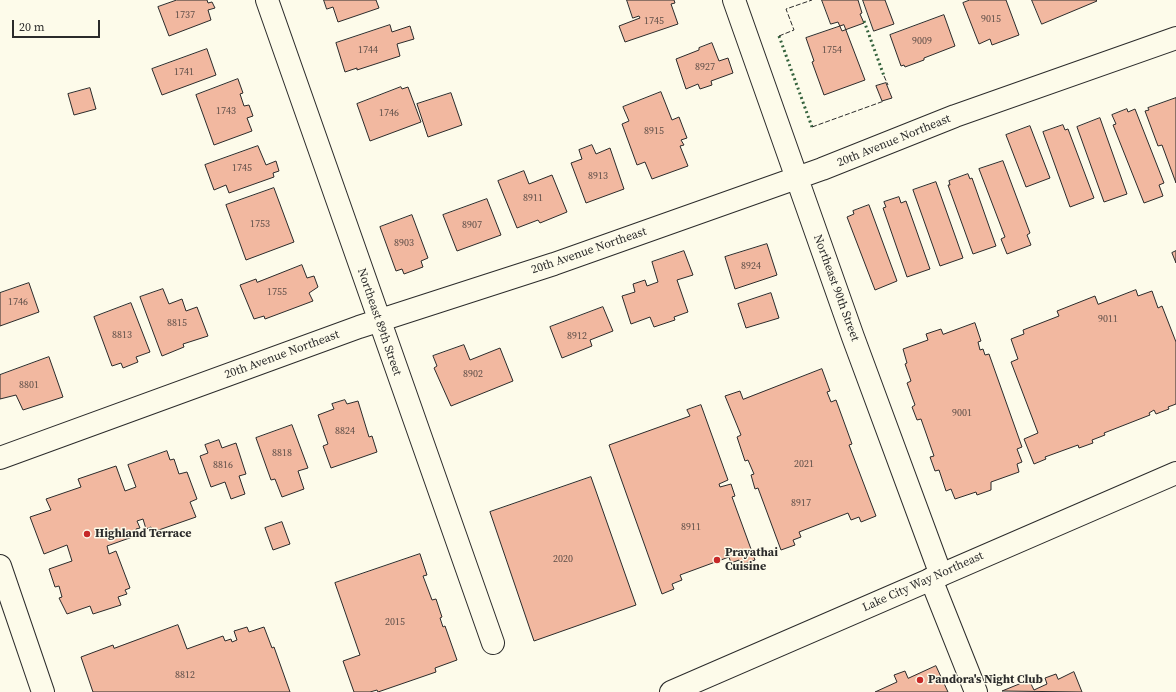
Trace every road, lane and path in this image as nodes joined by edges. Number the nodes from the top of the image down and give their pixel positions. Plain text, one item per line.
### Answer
1 (266, 0) edge
2 (734, 0) edge
3 (1176, 38) edge
4 (797, 178) junction
5 (378, 321) junction
6 (0, 458) edge
7 (1176, 472) edge
8 (0, 566) edge
9 (936, 577) junction
10 (493, 643) dead end
11 (44, 692) edge
12 (671, 692) edge
13 (976, 692) edge

1 - 5 street, Northeast 89th Street
2 - 4 street, Northeast 90th Street
3 - 4 street, 20th Avenue Northeast
4 - 5 street, 20th Avenue Northeast
4 - 9 street, Northeast 90th Street
5 - 6 street, 20th Avenue Northeast
5 - 10 street, Northeast 89th Street
7 - 9 street, Lake City Way Northeast
8 - 11 street
9 - 12 street, Lake City Way Northeast
9 - 13 street, Northeast 90th Street

